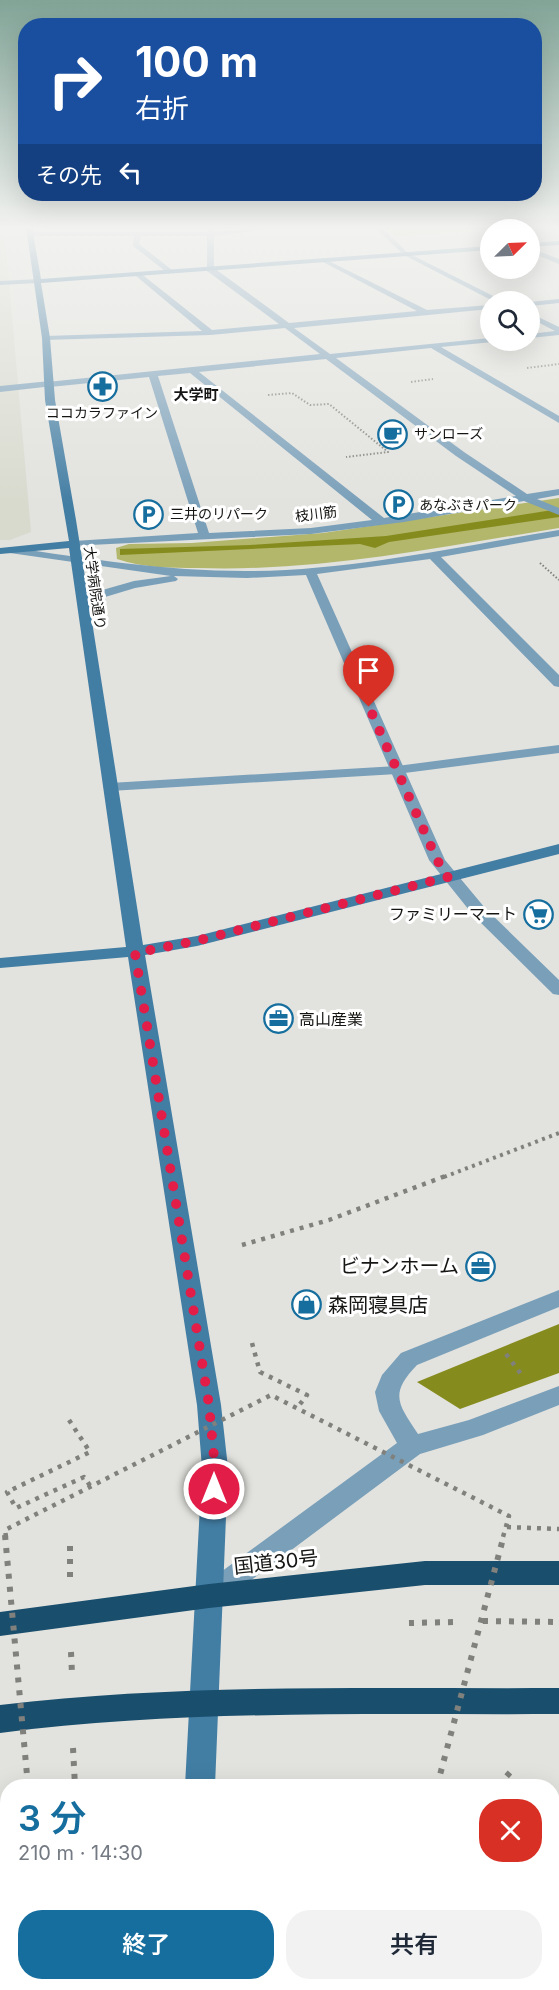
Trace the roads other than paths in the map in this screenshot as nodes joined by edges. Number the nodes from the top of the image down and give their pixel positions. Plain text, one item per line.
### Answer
1 (43, 320) edge
2 (194, 320) edge
3 (279, 320) edge
4 (353, 320) edge
5 (540, 321) edge
6 (287, 326) junction
7 (559, 332) edge
8 (210, 333) junction
9 (540, 335) edge
10 (46, 338) junction
11 (480, 341) edge
12 (433, 346) junction
13 (329, 357) junction
14 (192, 370) junction
15 (152, 374) junction
16 (0, 384) edge
17 (50, 384) junction
18 (0, 389) edge
19 (559, 420) edge
20 (559, 492) edge
21 (524, 497) junction
22 (555, 510) edge
23 (380, 521) junction
24 (559, 533) edge
25 (205, 537) junction
26 (74, 544) junction
27 (5, 551) edge
28 (432, 554) junction
29 (76, 561) junction
30 (310, 570) junction
31 (203, 574) junction
32 (82, 600) junction
33 (559, 683) edge
34 (559, 749) edge
35 (397, 770) junction
36 (110, 788) junction
37 (559, 849) edge
38 (448, 877) junction
39 (135, 953) junction
40 (0, 963) edge
41 (559, 990) edge
42 (559, 1298) edge
43 (559, 1395) edge
44 (412, 1446) junction
45 (559, 1573) edge
46 (209, 1596) junction
47 (0, 1624) edge
48 (559, 1701) edge
49 (204, 1702) junction
50 (0, 1719) edge
51 (200, 1779) edge

1 - 10 street, 大学病院通り
2 - 8 street
3 - 6 street
4 - 6 street
5 - 7 street
6 - 8 street
6 - 13 street
7 - 9 street
8 - 10 street
10 - 17 street, 大学病院通り
11 - 12 street
12 - 13 street
12 - 19 street
13 - 14 street
13 - 21 street
14 - 15 street
14 - 23 street
15 - 17 street
15 - 25 street
16 - 17 street
17 - 18 street
17 - 26 street, 大学病院通り
20 - 21 street, 枝川筋
21 - 22 street
21 - 23 street, 枝川筋
23 - 25 street, 枝川筋
24 - 28 street
25 - 26 street, 枝川筋
26 - 27 street
26 - 29 street, 大学病院通り
27 - 29 street
28 - 30 street
28 - 33 street
29 - 31 street
29 - 32 street, 大学病院通り
30 - 31 street
30 - 35 street
31 - 32 street
32 - 36 street, 大学病院通り
34 - 35 street
35 - 36 street
35 - 38 street
36 - 39 street, 大学病院通り
37 - 38 street
38 - 39 street
38 - 41 street
39 - 40 street
39 - 46 street, 大学病院通り
42 - 44 street
43 - 44 street
44 - 46 street
45 - 46 highway, 国道30号
46 - 47 highway, 国道30号
46 - 49 street, 大学病院通り
48 - 49 highway
49 - 50 highway
49 - 51 street, 大学病院通り

